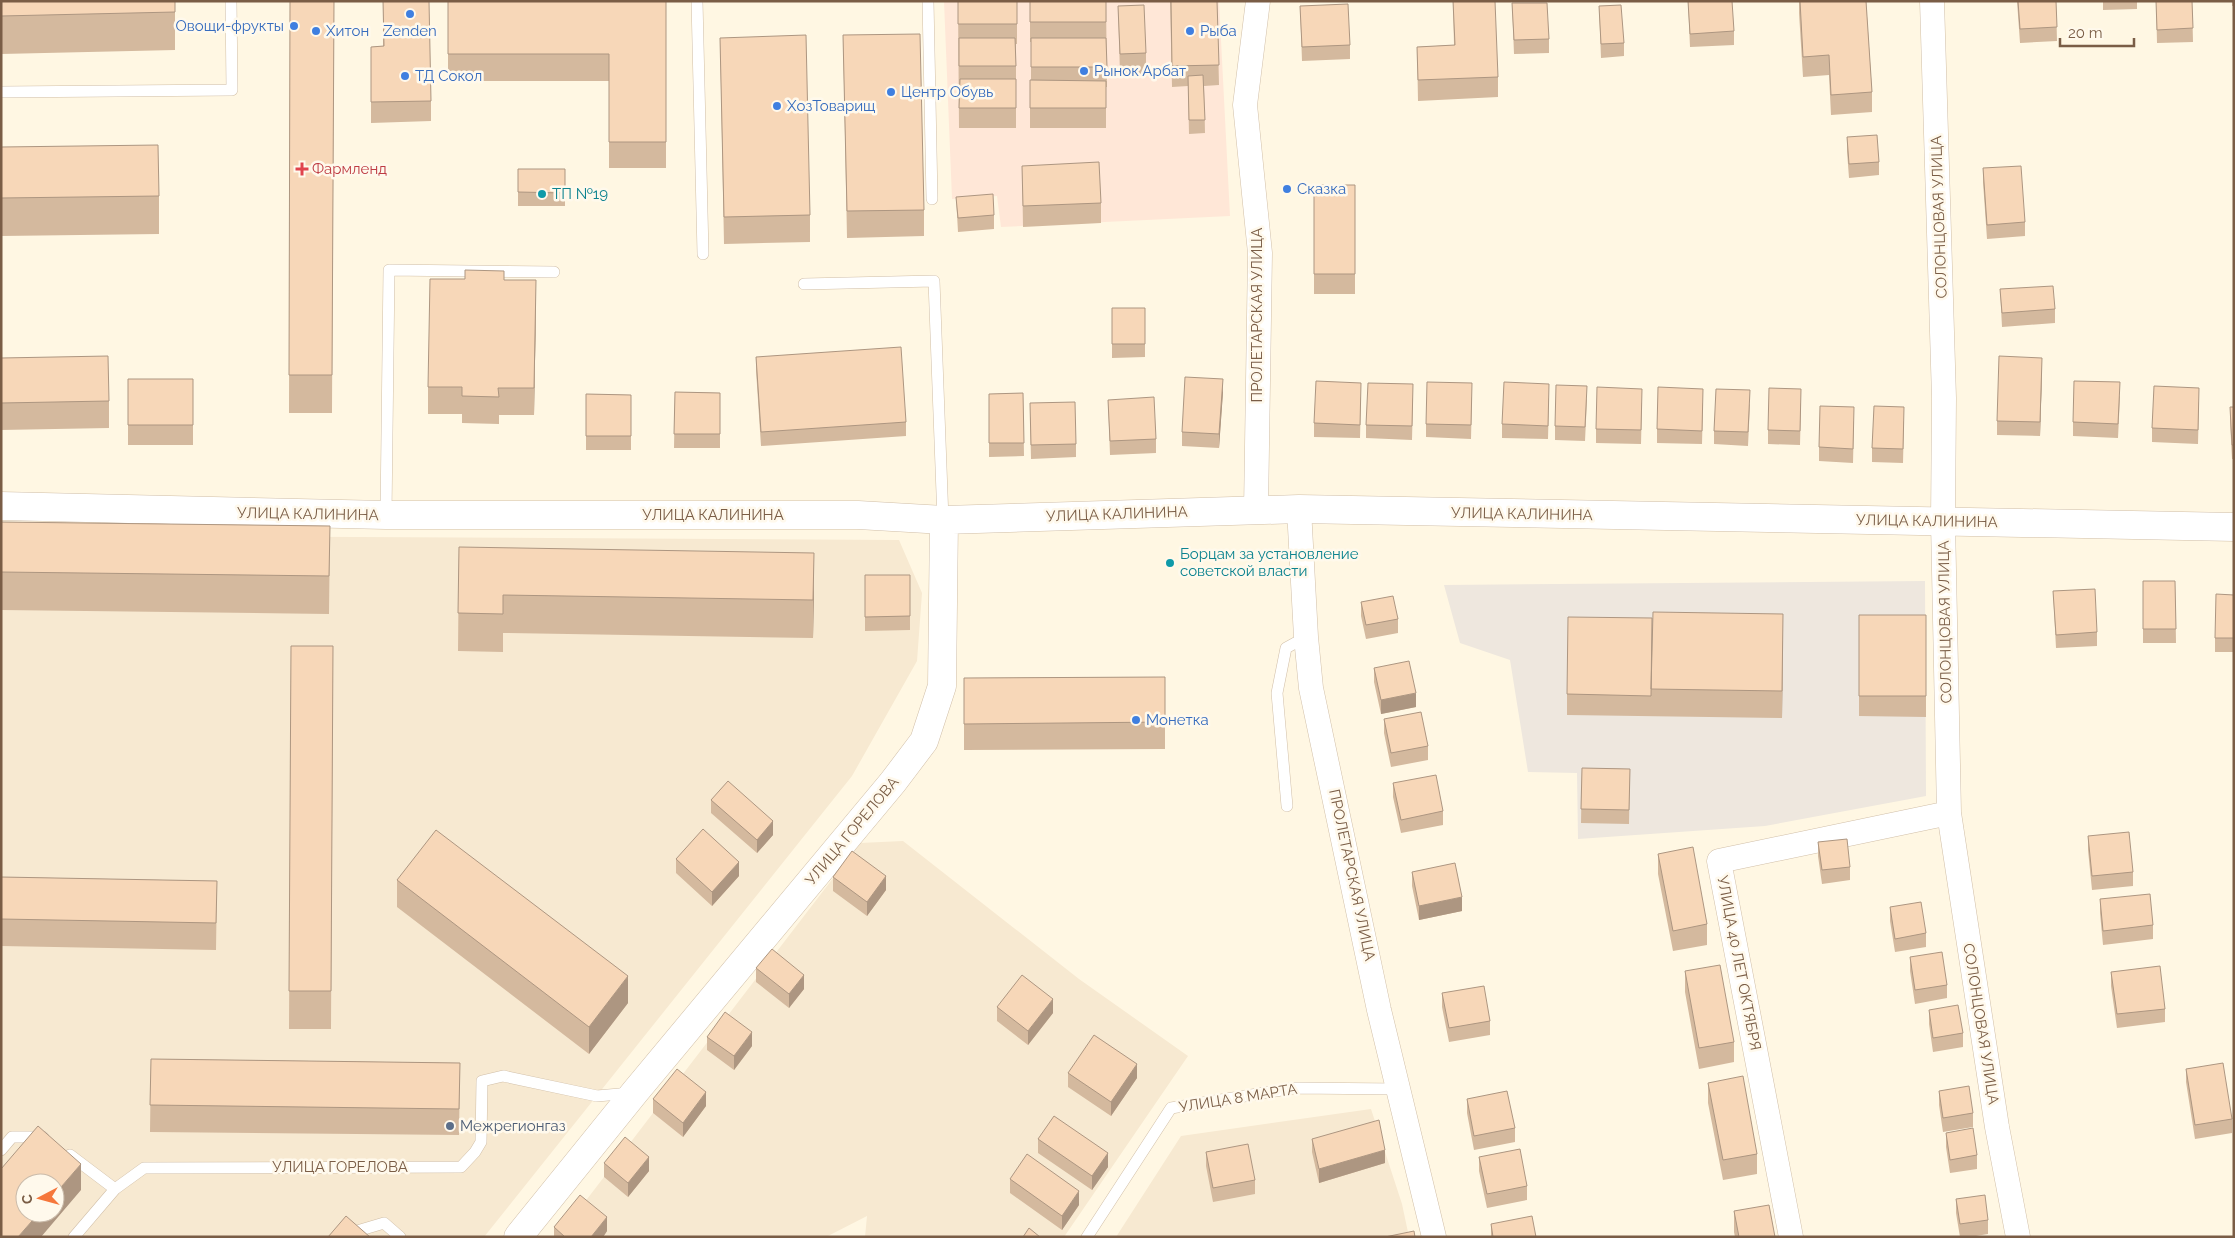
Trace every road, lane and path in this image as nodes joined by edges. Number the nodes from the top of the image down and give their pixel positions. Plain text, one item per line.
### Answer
1 (230, 1) edge
2 (697, 1) edge
3 (928, 1) edge
4 (1258, 1) edge
5 (1932, 1) edge
6 (1, 92) edge
7 (932, 200) dead end
8 (703, 254) dead end
9 (554, 272) dead end
10 (804, 284) dead end
11 (1, 506) edge
12 (1299, 509) junction
13 (1256, 510) junction
14 (386, 515) junction
15 (944, 520) junction
16 (1943, 522) junction
17 (2234, 526) edge
18 (1306, 637) junction
19 (1287, 806) dead end
20 (1949, 813) junction
21 (1398, 1089) junction
22 (635, 1092) junction
23 (1, 1150) edge
24 (115, 1189) junction
25 (74, 1237) edge
26 (337, 1237) edge
27 (400, 1237) edge
28 (518, 1237) edge
29 (1087, 1237) edge
30 (1434, 1237) edge
31 (1791, 1237) edge
32 (2018, 1237) edge

1 - 6 lane
2 - 8 lane
3 - 7 lane
4 - 13 street, ПРОЛЕТАРСКАЯ УЛИЦА
5 - 16 street, СОЛОНЦОВАЯ УЛИЦА
9 - 14 lane
10 - 15 lane
11 - 14 street, УЛИЦА КАЛИНИНА
12 - 13 street, УЛИЦА КАЛИНИНА
12 - 16 street, УЛИЦА КАЛИНИНА
12 - 18 street, ПРОЛЕТАРСКАЯ УЛИЦА
13 - 15 street, УЛИЦА КАЛИНИНА
14 - 15 street, УЛИЦА КАЛИНИНА
15 - 22 street, УЛИЦА ГОРЕЛОВА
16 - 17 street, УЛИЦА КАЛИНИНА
16 - 20 street, СОЛОНЦОВАЯ УЛИЦА
18 - 19 lane
18 - 21 street, ПРОЛЕТАРСКАЯ УЛИЦА
20 - 31 street, УЛИЦА 40 ЛЕТ ОКТЯБРЯ
20 - 32 street, СОЛОНЦОВАЯ УЛИЦА
21 - 29 lane, УЛИЦА 8 МАРТА
21 - 30 street, ПРОЛЕТАРСКАЯ УЛИЦА
22 - 24 lane, УЛИЦА ГОРЕЛОВА
22 - 28 street, УЛИЦА ГОРЕЛОВА
23 - 24 lane
24 - 25 lane
26 - 27 lane

